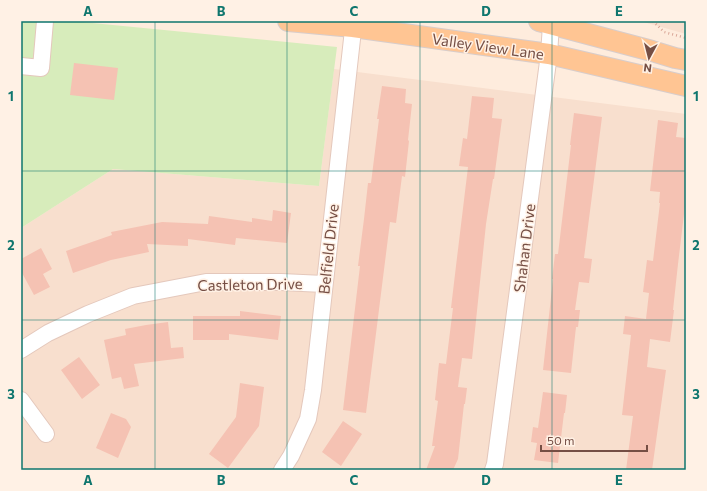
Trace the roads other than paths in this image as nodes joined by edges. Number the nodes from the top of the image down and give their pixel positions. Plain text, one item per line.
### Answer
1 (45, 21) edge
2 (288, 21) edge
3 (545, 23) edge
4 (354, 24) edge
5 (549, 54) junction
6 (686, 60) edge
7 (21, 66) edge
8 (686, 86) edge
9 (324, 284) junction
10 (21, 350) edge
11 (21, 400) edge
12 (46, 434) dead end
13 (282, 470) edge
14 (493, 470) edge

1 - 7 street
2 - 4 main road, Valley View Lane
3 - 5 street, Shahan Drive
3 - 6 main road, Valley View Lane
4 - 5 main road, Valley View Lane
4 - 9 street, Belfield Drive
5 - 8 main road, Valley View Lane
5 - 14 street, Shahan Drive
9 - 10 street, Castleton Drive
9 - 13 street, Belfield Drive
11 - 12 street

